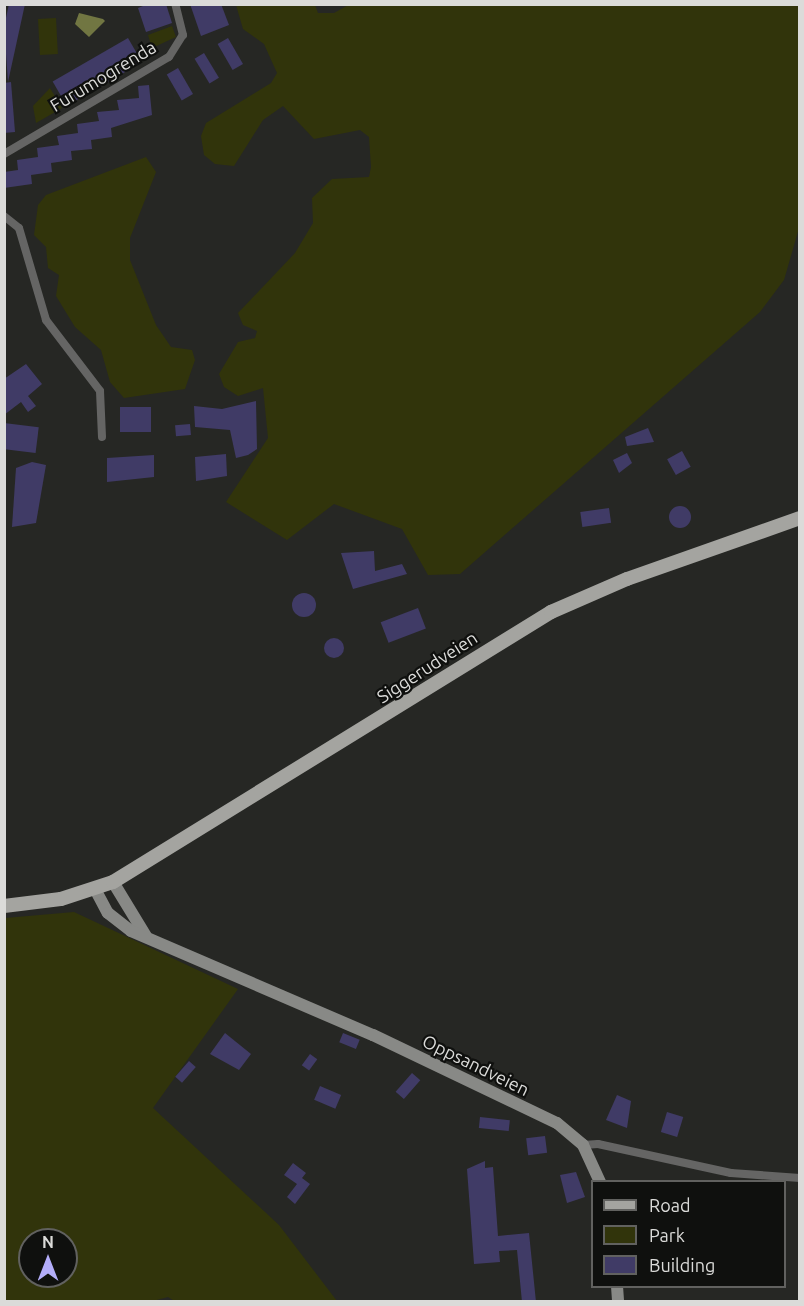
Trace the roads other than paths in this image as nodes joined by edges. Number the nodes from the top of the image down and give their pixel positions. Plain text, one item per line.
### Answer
1 (175, 4) edge
2 (4, 154) edge
3 (4, 216) edge
4 (102, 437) dead end
5 (800, 518) edge
6 (113, 882) junction
7 (95, 889) junction
8 (4, 906) edge
9 (147, 937) junction
10 (583, 1145) junction
11 (800, 1178) edge
12 (599, 1180) edge

1 - 2 street, Furumogrenda
3 - 4 street
5 - 6 main road, Siggerudveien
6 - 7 main road, Siggerudveien
6 - 9 main road
7 - 8 main road, Siggerudveien
7 - 9 main road, Oppsandveien
9 - 10 main road, Oppsandveien
10 - 11 street
10 - 12 main road

